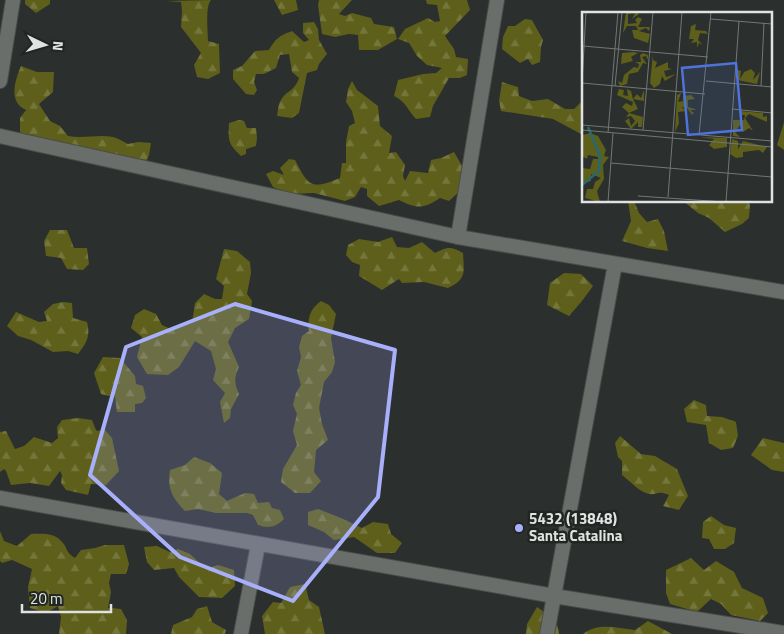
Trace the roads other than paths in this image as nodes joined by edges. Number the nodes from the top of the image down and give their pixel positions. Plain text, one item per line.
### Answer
1 (13, 0) edge
2 (497, 0) edge
3 (0, 81) edge
4 (0, 136) edge
5 (458, 237) junction
6 (615, 264) junction
7 (784, 292) edge
8 (0, 498) edge
9 (258, 544) junction
10 (554, 596) junction
11 (784, 633) edge
12 (241, 634) edge
13 (547, 634) edge

1 - 3 street
2 - 5 street
4 - 5 street
5 - 6 street
6 - 7 street
6 - 10 street
8 - 9 street
9 - 10 street
9 - 12 street
10 - 11 street
10 - 13 street

